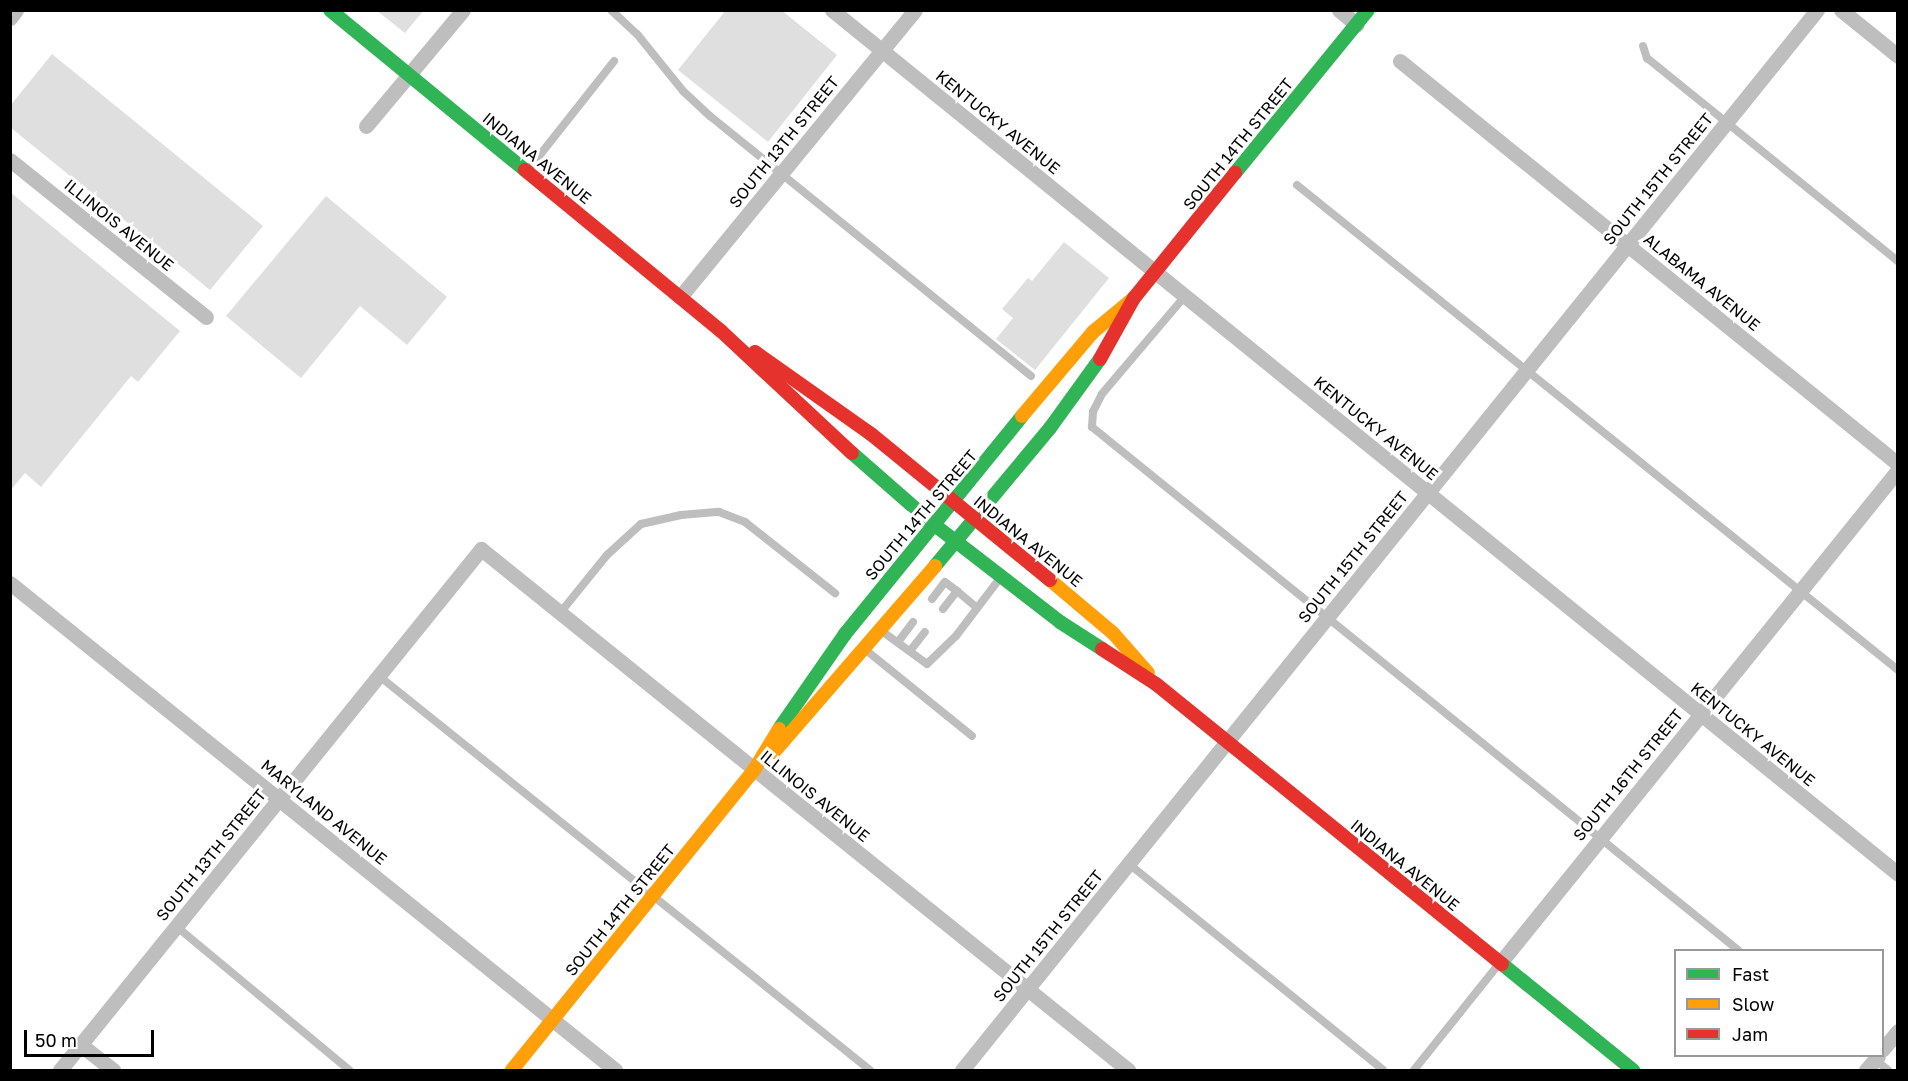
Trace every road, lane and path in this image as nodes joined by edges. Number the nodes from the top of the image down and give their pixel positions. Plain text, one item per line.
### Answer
1 (16, 10) edge
2 (330, 10) edge
3 (463, 10) edge
4 (611, 10) edge
5 (831, 10) edge
6 (915, 10) edge
7 (1339, 10) edge
8 (1368, 10) edge
9 (1817, 10) edge
10 (1841, 10) edge
11 (10, 18) edge
12 (1357, 25) junction
13 (1643, 46) dead end
14 (882, 51) junction
15 (1898, 56) edge
16 (614, 61) dead end
17 (1400, 61) dead end
18 (411, 76) junction
19 (1726, 123) junction
20 (366, 126) dead end
21 (10, 160) edge
22 (528, 172) junction
23 (781, 174) junction
24 (1297, 185) dead end
25 (1628, 245) junction
26 (1898, 261) edge
27 (1185, 296) junction
28 (680, 297) junction
29 (1134, 298) junction
30 (206, 317) dead end
31 (722, 331) junction
32 (1527, 370) junction
33 (1031, 376) dead end
34 (1898, 464) edge
35 (1898, 470) edge
36 (1428, 494) junction
37 (952, 499) junction
38 (974, 519) junction
39 (932, 523) junction
40 (956, 542) junction
41 (481, 549) joint
42 (1001, 577) junction
43 (10, 583) edge
44 (1799, 590) junction
45 (957, 591) junction
46 (835, 593) dead end
47 (932, 599) dead end
48 (977, 608) junction
49 (943, 609) dead end
50 (560, 614) junction
51 (1328, 616) junction
52 (913, 622) dead end
53 (882, 631) junction
54 (925, 632) dead end
55 (898, 642) junction
56 (866, 650) junction
57 (910, 651) junction
58 (1898, 670) edge
59 (379, 676) junction
60 (1156, 684) junction
61 (1700, 714) junction
62 (972, 736) dead end
63 (1227, 743) junction
64 (754, 770) junction
65 (279, 799) junction
66 (1599, 840) junction
67 (1129, 864) junction
68 (1898, 874) edge
69 (653, 895) junction
70 (177, 927) junction
71 (1735, 949) edge
72 (1500, 963) junction
73 (1027, 990) junction
74 (553, 1020) junction
75 (1898, 1031) edge
76 (81, 1045) junction
77 (1884, 1047) edge
78 (1874, 1058) edge
79 (60, 1071) edge
80 (113, 1071) edge
81 (349, 1071) edge
82 (512, 1071) edge
83 (615, 1071) edge
84 (870, 1071) edge
85 (962, 1071) edge
86 (1128, 1071) edge
87 (1383, 1071) edge
88 (1414, 1071) edge
89 (1634, 1071) edge
90 (1888, 1071) edge

1 - 11 street
2 - 18 main road, INDIANA AVENUE
3 - 18 street
4 - 23 lane
5 - 14 street, KENTUCKY AVENUE
6 - 14 street, SOUTH 13TH STREET
7 - 12 street
8 - 12 main road, SOUTH 14TH STREET
9 - 19 street, SOUTH 15TH STREET
10 - 15 street
12 - 29 main road, SOUTH 14TH STREET
13 - 19 lane
14 - 23 street, SOUTH 13TH STREET
14 - 27 street, KENTUCKY AVENUE
16 - 22 lane
17 - 25 street, ALABAMA AVENUE
18 - 20 street
18 - 22 main road, INDIANA AVENUE
19 - 25 street, SOUTH 15TH STREET
19 - 26 lane
21 - 30 street, ILLINOIS AVENUE
22 - 28 main road, INDIANA AVENUE
23 - 28 street, SOUTH 13TH STREET
23 - 33 lane
24 - 32 lane
25 - 32 street, SOUTH 15TH STREET
25 - 34 street, ALABAMA AVENUE
27 - 36 street, KENTUCKY AVENUE
27 - 51 lane
28 - 31 main road, INDIANA AVENUE
29 - 37 main road, SOUTH 14TH STREET
29 - 38 main road, SOUTH 14TH STREET
31 - 37 main road, INDIANA AVENUE
31 - 39 main road, INDIANA AVENUE
32 - 36 street, SOUTH 15TH STREET
32 - 44 lane
35 - 44 street, SOUTH 16TH STREET
36 - 51 street, SOUTH 15TH STREET
36 - 61 street, KENTUCKY AVENUE
37 - 38 main road, INDIANA AVENUE
37 - 39 main road, SOUTH 14TH STREET
38 - 40 main road, SOUTH 14TH STREET
38 - 60 main road, INDIANA AVENUE
39 - 40 main road, INDIANA AVENUE
39 - 64 main road, SOUTH 14TH STREET
40 - 42 main road, INDIANA AVENUE
40 - 53 main road, SOUTH 14TH STREET
41 - 50 street, ILLINOIS AVENUE
41 - 59 street, SOUTH 13TH STREET
42 - 48 lane
42 - 60 main road, INDIANA AVENUE
43 - 65 street, MARYLAND AVENUE
44 - 58 lane
44 - 61 street, SOUTH 16TH STREET
45 - 47 lane
45 - 48 lane
45 - 49 lane
46 - 50 lane
48 - 57 lane
50 - 64 street, ILLINOIS AVENUE
51 - 63 street, SOUTH 15TH STREET
51 - 66 lane
52 - 55 lane
53 - 55 lane
53 - 56 main road, SOUTH 14TH STREET
54 - 57 lane
55 - 57 lane
56 - 62 lane
56 - 64 main road, SOUTH 14TH STREET
59 - 65 street, SOUTH 13TH STREET
59 - 69 lane
60 - 63 main road, INDIANA AVENUE
61 - 66 street, SOUTH 16TH STREET
61 - 68 street, KENTUCKY AVENUE
63 - 67 street, SOUTH 15TH STREET
63 - 72 main road, INDIANA AVENUE
64 - 69 main road, SOUTH 14TH STREET
64 - 73 street, ILLINOIS AVENUE
65 - 70 street, SOUTH 13TH STREET
65 - 74 street, MARYLAND AVENUE
66 - 71 lane
66 - 72 street, SOUTH 16TH STREET
67 - 73 street, SOUTH 15TH STREET
67 - 87 lane
69 - 74 main road, SOUTH 14TH STREET
69 - 84 lane
70 - 76 street, SOUTH 13TH STREET
70 - 81 lane
72 - 88 lane
72 - 89 main road, INDIANA AVENUE
73 - 85 street, SOUTH 15TH STREET
73 - 86 street, ILLINOIS AVENUE
74 - 82 main road, SOUTH 14TH STREET
74 - 83 street, MARYLAND AVENUE
75 - 77 street
76 - 79 street, SOUTH 13TH STREET
76 - 80 street
78 - 90 lane

